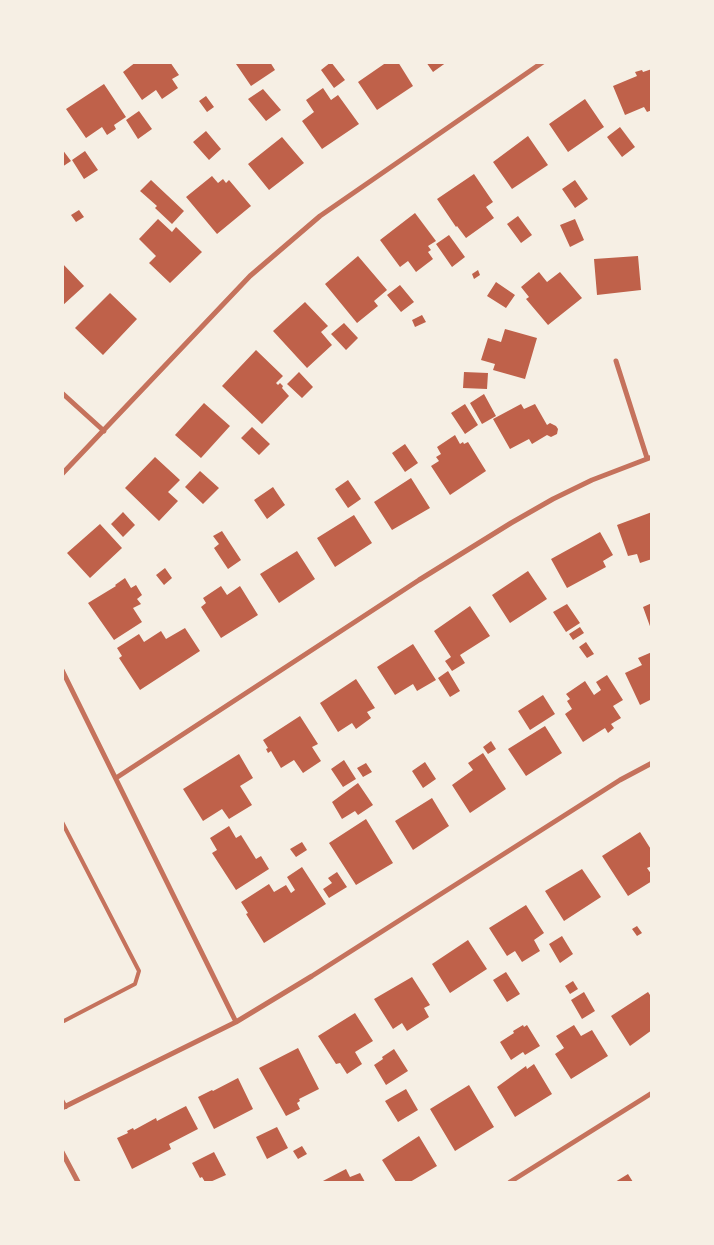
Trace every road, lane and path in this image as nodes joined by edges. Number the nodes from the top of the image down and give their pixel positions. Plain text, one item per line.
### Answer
1 (543, 62) edge
2 (616, 362) dead end
3 (62, 393) edge
4 (104, 431) junction
5 (649, 457) edge
6 (62, 474) edge
7 (62, 670) edge
8 (652, 763) edge
9 (116, 778) junction
10 (62, 822) edge
11 (62, 1022) edge
12 (236, 1022) junction
13 (652, 1093) edge
14 (62, 1100) edge
15 (64, 1108) edge
16 (62, 1152) edge
17 (78, 1182) edge
18 (510, 1182) edge

1 - 4 street
2 - 5 street
3 - 4 street
4 - 6 street
5 - 9 street
7 - 9 street
8 - 12 street
9 - 12 street
10 - 11 lane
12 - 15 street
13 - 18 street
14 - 15 lane
16 - 17 street

